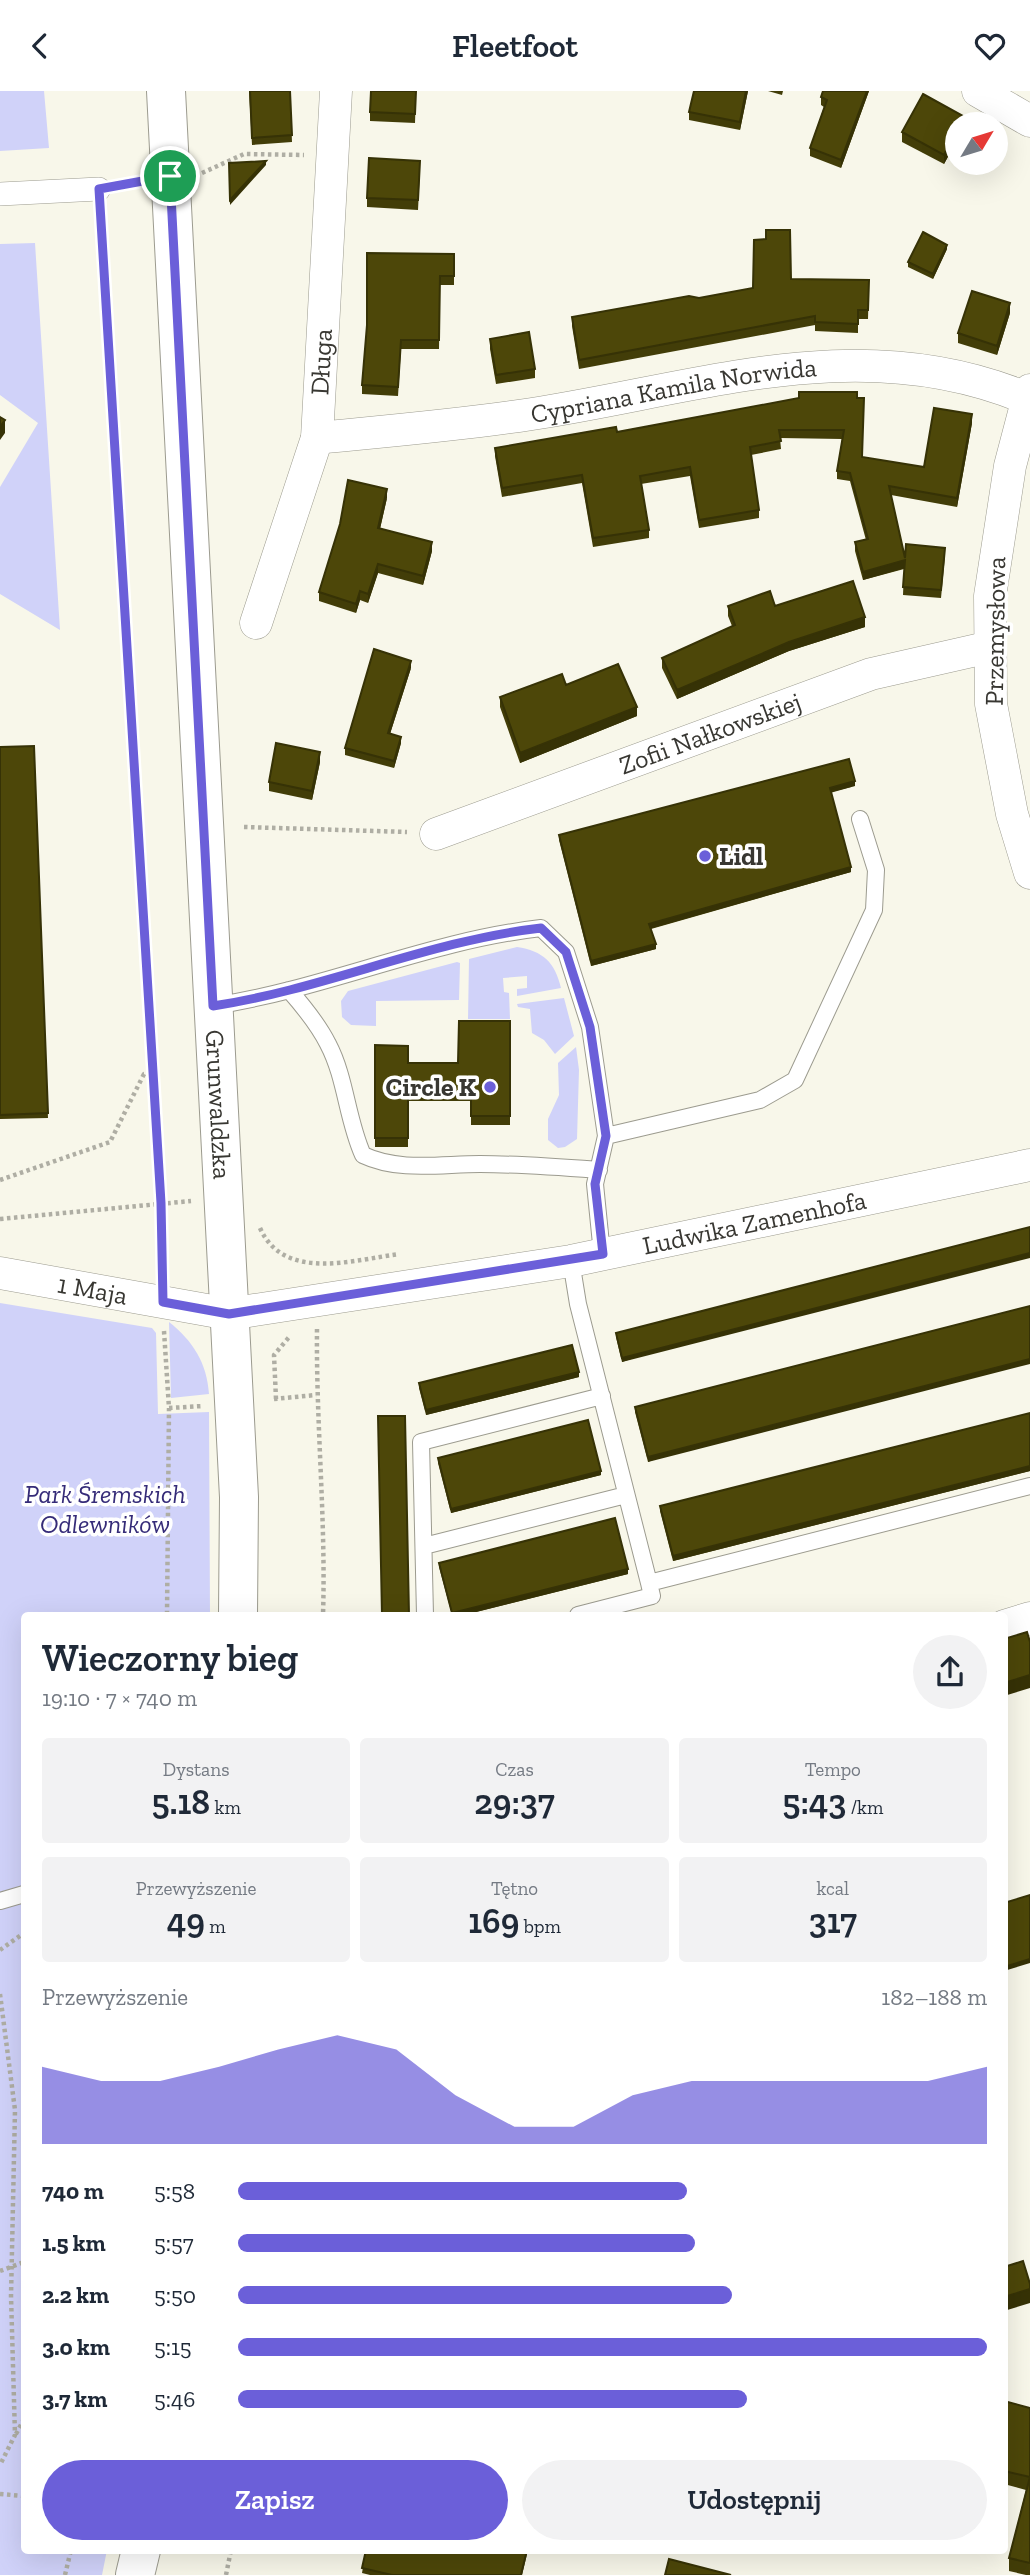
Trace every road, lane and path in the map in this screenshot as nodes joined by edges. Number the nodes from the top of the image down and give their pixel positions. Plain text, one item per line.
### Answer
1 (166, 91) edge
2 (337, 91) edge
3 (978, 91) edge
4 (1030, 121) edge
5 (333, 156) junction
6 (170, 176) junction
7 (99, 189) joint
8 (0, 194) edge
9 (1028, 394) edge
10 (317, 438) junction
11 (256, 623) dead end
12 (990, 647) junction
13 (859, 819) dead end
14 (244, 827) dead end
15 (436, 834) joint
16 (1030, 873) edge
17 (289, 991) junction
18 (213, 1006) junction
19 (153, 1073) junction
20 (606, 1136) junction
21 (1030, 1165) edge
22 (599, 1170) junction
23 (0, 1180) edge
24 (161, 1203) junction
25 (0, 1219) edge
26 (603, 1254) junction
27 (571, 1261) junction
28 (318, 1263) dead end
29 (0, 1273) edge
30 (318, 1300) junction
31 (163, 1302) junction
32 (229, 1314) junction
33 (601, 1396) junction
34 (1030, 1486) edge
35 (626, 1495) junction
36 (424, 1546) junction
37 (649, 1583) junction
38 (167, 1612) edge
39 (238, 1612) edge
40 (323, 1612) edge
41 (425, 1612) edge
42 (590, 1612) edge
43 (1030, 1618) edge
44 (1008, 1625) edge
45 (21, 1895) edge
46 (0, 1901) edge
47 (21, 1935) edge
48 (0, 1950) edge
49 (0, 1994) edge
50 (21, 2263) edge
51 (12, 2266) junction
52 (0, 2270) edge
53 (21, 2424) edge
54 (15, 2434) junction
55 (0, 2465) edge
56 (0, 2494) edge
57 (21, 2496) edge
58 (70, 2554) edge
59 (140, 2554) edge
60 (231, 2554) edge
61 (65, 2575) edge
62 (135, 2575) edge
63 (226, 2575) edge

1 - 6 main road, Grunwaldzka
2 - 5 street, Długa
3 - 4 street
5 - 6 path
5 - 10 street, Długa
6 - 18 main road, Grunwaldzka
7 - 8 street
7 - 19 path
9 - 10 street, Cypriana Kamila Norwida
9 - 12 street, Przemysłowa
10 - 11 street, Długa
12 - 15 street, Zofii Nałkowskiej
12 - 16 street, Przemysłowa
13 - 20 lane
14 - 15 path
17 - 18 lane
17 - 20 lane
17 - 22 lane
18 - 32 main road, Grunwaldzka
19 - 23 path
19 - 24 path
20 - 22 lane
21 - 26 street, Ludwika Zamenhofa
22 - 26 lane
24 - 25 path
24 - 31 path
26 - 27 street, Ludwika Zamenhofa
27 - 30 street, Ludwika Zamenhofa
27 - 33 lane
28 - 30 path
29 - 31 street, 1 Maja
30 - 32 street, Ludwika Zamenhofa
30 - 40 path
31 - 32 street, 1 Maja
31 - 38 path
32 - 39 main road, Grunwaldzka
33 - 35 lane
33 - 36 lane
34 - 37 lane
35 - 36 lane
35 - 37 lane
36 - 41 lane
37 - 42 lane
43 - 44 street
45 - 46 lane
47 - 48 path
49 - 51 path
50 - 51 path
51 - 52 path
51 - 54 path
53 - 54 path
54 - 55 path
56 - 57 path
58 - 61 path
59 - 62 main road
60 - 63 path

